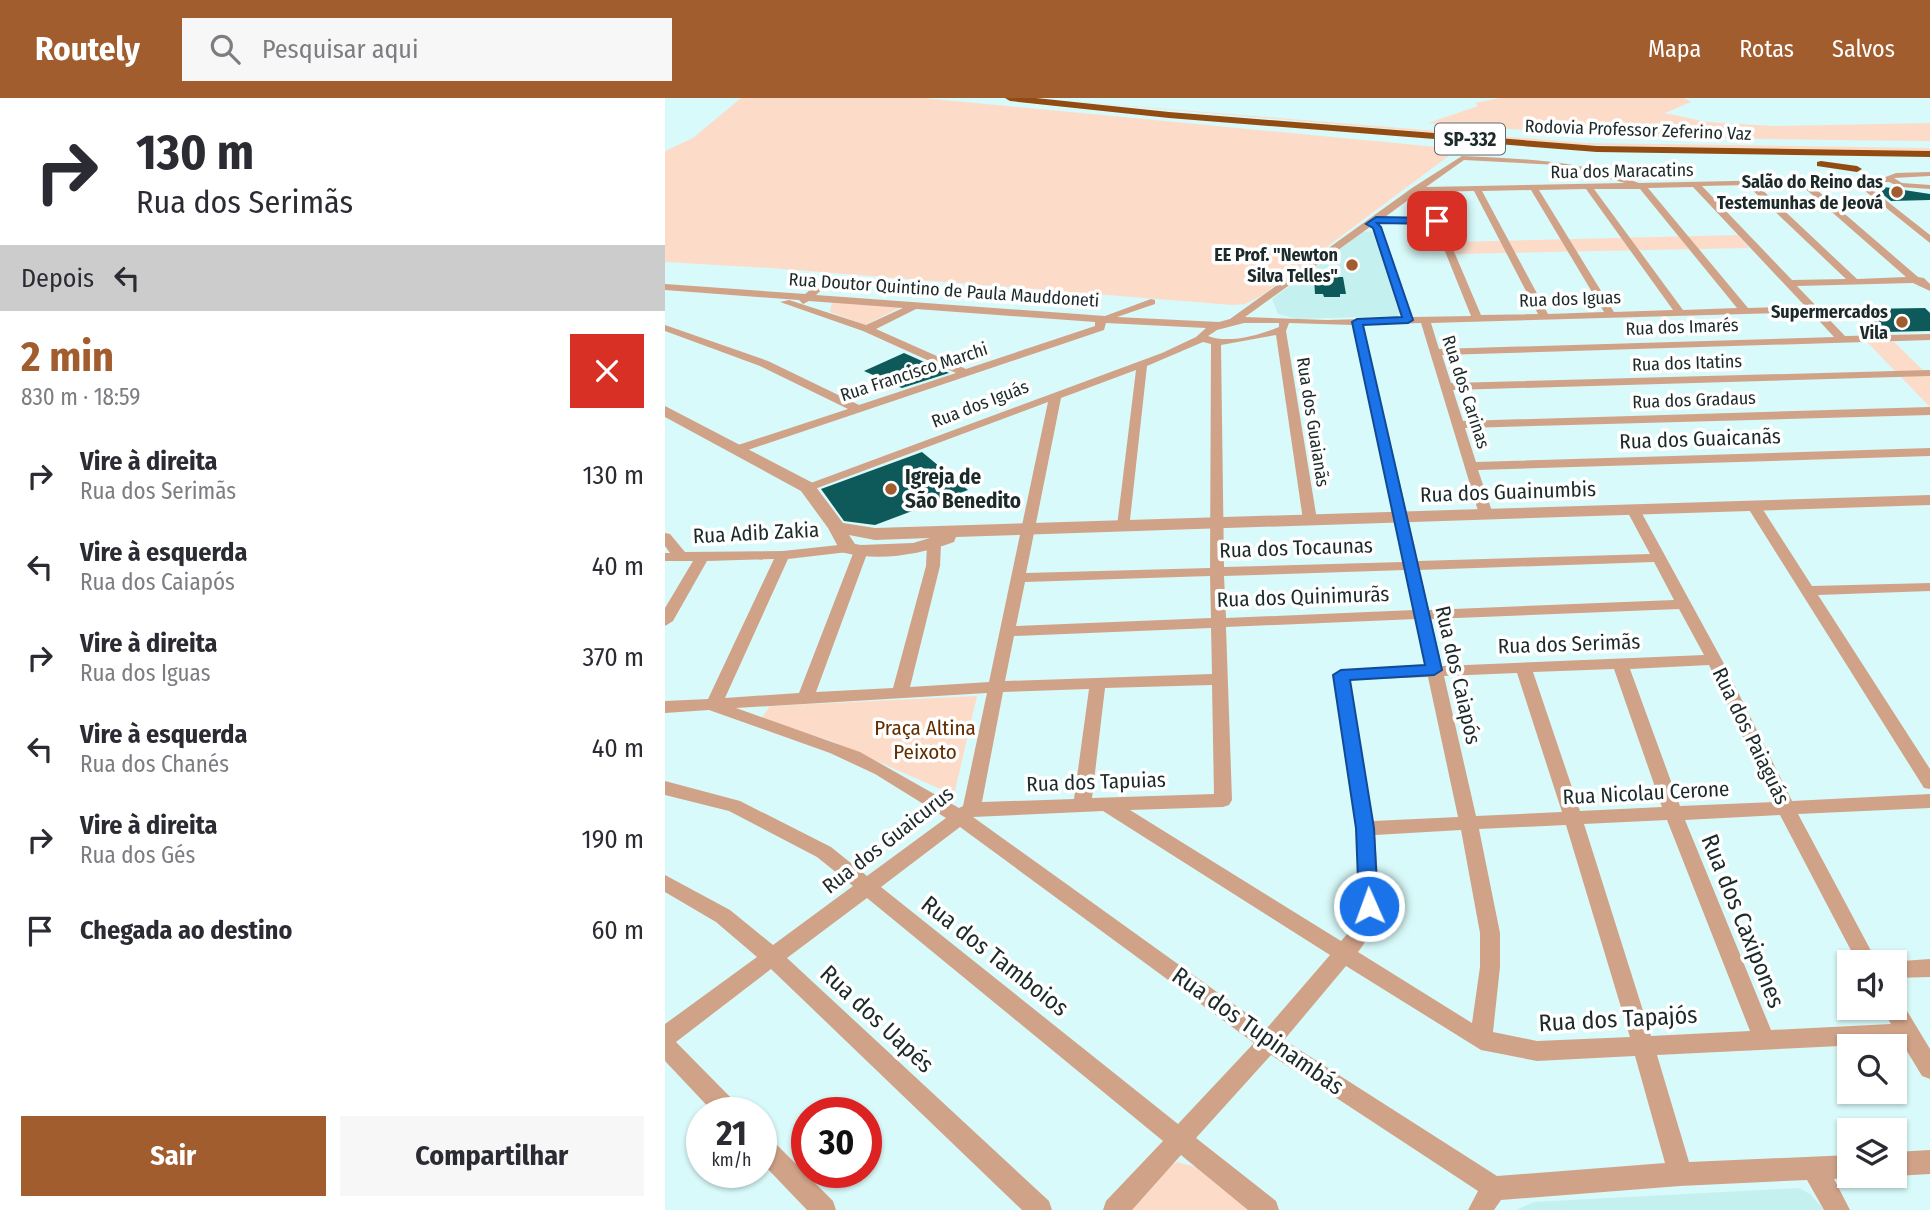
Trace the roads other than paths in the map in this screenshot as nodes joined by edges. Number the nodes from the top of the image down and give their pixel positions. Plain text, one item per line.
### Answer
1 (1010, 98) edge
2 (1071, 98) edge
3 (1930, 146) edge
4 (1734, 153) junction
5 (1930, 153) edge
6 (1857, 169) junction
7 (1930, 174) edge
8 (1888, 179) junction
9 (1858, 182) junction
10 (1870, 182) junction
11 (1804, 183) junction
12 (1751, 184) junction
13 (1900, 185) junction
14 (1697, 186) junction
15 (1589, 187) junction
16 (1643, 187) junction
17 (1914, 187) junction
18 (1930, 187) edge
19 (1534, 188) junction
20 (1477, 189) junction
21 (1416, 190) junction
22 (1429, 190) junction
23 (1930, 196) edge
24 (1437, 221) junction
25 (1373, 222) junction
26 (1930, 240) edge
27 (828, 279) dead end
28 (1915, 280) junction
29 (1930, 280) edge
30 (1854, 282) junction
31 (1789, 283) junction
32 (665, 288) edge
33 (1930, 288) edge
34 (766, 295) junction
35 (807, 298) junction
36 (1265, 298) junction
37 (827, 299) junction
38 (1151, 302) dead end
39 (796, 306) junction
40 (914, 306) junction
41 (1814, 309) junction
42 (1745, 311) junction
43 (817, 313) junction
44 (1679, 313) junction
45 (1611, 315) junction
46 (1545, 317) junction
47 (1477, 318) junction
48 (1408, 320) junction
49 (1425, 320) junction
50 (1234, 321) junction
51 (1357, 322) junction
52 (1100, 323) junction
53 (1220, 325) junction
54 (1281, 325) junction
55 (665, 328) edge
56 (867, 329) junction
57 (1930, 337) edge
58 (1208, 340) junction
59 (1843, 340) junction
60 (1434, 352) junction
61 (1142, 363) junction
62 (966, 373) junction
63 (1930, 373) edge
64 (1446, 387) junction
65 (1056, 394) junction
66 (857, 409) junction
67 (665, 411) edge
68 (1930, 411) edge
69 (1458, 425) junction
70 (739, 449) junction
71 (1930, 452) edge
72 (1472, 466) junction
73 (807, 488) junction
74 (1930, 500) edge
75 (1755, 508) junction
76 (1634, 511) junction
77 (1486, 514) junction
78 (1399, 518) junction
79 (1310, 520) junction
80 (1218, 522) junction
81 (1123, 526) junction
82 (838, 527) junction
83 (1029, 529) junction
84 (962, 531) junction
85 (665, 537) edge
86 (934, 544) junction
87 (783, 555) junction
88 (854, 556) junction
89 (681, 557) junction
90 (702, 557) junction
91 (665, 558) edge
92 (1659, 558) junction
93 (1411, 566) junction
94 (1217, 572) junction
95 (1019, 578) junction
96 (1930, 587) edge
97 (1810, 592) junction
98 (1684, 604) junction
99 (1421, 613) junction
100 (665, 621) edge
101 (1218, 622) junction
102 (1007, 631) junction
103 (1714, 660) junction
104 (1620, 663) junction
105 (1523, 667) junction
106 (1434, 670) junction
107 (1220, 679) junction
108 (1098, 682) junction
109 (996, 687) junction
110 (899, 693) junction
111 (806, 699) junction
112 (713, 705) junction
113 (665, 706) edge
114 (1930, 783) edge
115 (665, 788) edge
116 (1930, 802) edge
117 (1106, 804) junction
118 (1082, 805) junction
119 (1786, 808) junction
120 (966, 813) junction
121 (1673, 813) junction
122 (1574, 820) junction
123 (1469, 824) junction
124 (1365, 828) junction
125 (665, 883) edge
126 (866, 887) junction
127 (1861, 950) edge
128 (1344, 956) junction
129 (772, 957) junction
130 (1930, 968) edge
131 (1907, 969) edge
132 (1900, 1020) edge
133 (1908, 1033) junction
134 (665, 1037) edge
135 (1764, 1039) junction
136 (1481, 1040) junction
137 (1269, 1042) junction
138 (1644, 1044) junction
139 (665, 1046) edge
140 (1930, 1069) edge
141 (714, 1097) edge
142 (1181, 1138) junction
143 (777, 1162) edge
144 (1930, 1162) edge
145 (1907, 1163) edge
146 (1837, 1168) edge
147 (1814, 1169) junction
148 (1680, 1174) junction
149 (1494, 1188) junction
150 (824, 1210) edge
151 (1040, 1210) edge
152 (1115, 1210) edge
153 (1267, 1210) edge
154 (1480, 1210) edge
155 (1837, 1210) edge

1 - 4 highway, Rodovia Professor Zeferino Vaz / SP-332
2 - 3 highway, Rodovia Professor Zeferino Vaz / SP-332
4 - 5 highway, Rodovia Professor Zeferino Vaz / SP-332
4 - 6 highway
6 - 8 street
6 - 9 street
7 - 8 street, Rua dos Maracatins
8 - 10 street, Rua dos Maracatins
8 - 13 street
9 - 10 street, Rua dos Maracatins
9 - 11 street, Rua dos Maracatins
9 - 26 street
10 - 13 street, Rua dos Maracatins
11 - 12 street, Rua dos Maracatins
11 - 28 street
12 - 14 street, Rua dos Maracatins
12 - 30 street
13 - 17 street
14 - 16 street, Rua dos Maracatins
14 - 31 street
15 - 16 street, Rua dos Maracatins
15 - 19 street, Rua dos Maracatins
15 - 44 street
16 - 21 street
16 - 42 street
17 - 18 street
17 - 23 street
19 - 20 street, Rua dos Maracatins
19 - 45 street
20 - 22 street, Rua dos Maracatins
20 - 46 street
21 - 22 street, Rua dos Maracatins
21 - 25 street
22 - 24 street
24 - 25 street
24 - 47 street
25 - 36 street
25 - 48 street
27 - 35 street
28 - 29 street
28 - 30 street
28 - 33 street
30 - 31 street
31 - 41 street
32 - 34 street, Rua Doutor Quintino de Paula Mauddoneti
34 - 35 street, Rua Doutor Quintino de Paula Mauddoneti
34 - 39 street
35 - 37 street, Rua Doutor Quintino de Paula Mauddoneti
35 - 39 street
36 - 50 street
36 - 54 street, Rua dos Guaianãs
37 - 40 street, Rua Doutor Quintino de Paula Mauddoneti
37 - 43 street
38 - 52 street, Rua Francisco Marchi
39 - 43 street
40 - 52 street, Rua Doutor Quintino de Paula Mauddoneti
40 - 56 street
41 - 42 street, Rua dos Iguas
41 - 59 street
42 - 44 street, Rua dos Iguas
43 - 56 street
44 - 45 street, Rua dos Iguas
45 - 46 street, Rua dos Iguas
46 - 47 street, Rua dos Iguas
47 - 49 street, Rua dos Iguas
48 - 49 street, Rua dos Iguas
48 - 51 street, Rua dos Iguas
49 - 60 street, Rua dos Carinas
50 - 53 street, Rua dos Iguas
50 - 54 street, Rua dos Iguas
51 - 54 street, Rua dos Iguas
51 - 78 street, Rua dos Caiapós
52 - 53 street, Rua Doutor Quintino de Paula Mauddoneti
52 - 58 street, Rua Francisco Marchi
52 - 62 street, Rua Francisco Marchi
53 - 58 street, Rua dos Iguas
54 - 58 street, Rua dos Iguas
54 - 79 street, Rua dos Guaianãs
55 - 66 street
56 - 62 street
57 - 59 street, Rua dos Imarés
58 - 61 street, Rua dos Iguás
58 - 80 street
59 - 60 street, Rua dos Imarés
60 - 64 street, Rua dos Carinas
61 - 65 street, Rua dos Iguás
61 - 81 street
62 - 66 street, Rua Francisco Marchi
63 - 64 street, Rua dos Itatins
64 - 69 street, Rua dos Carinas
65 - 73 street, Rua dos Iguás
65 - 83 street, Rua dos Guaicurus
66 - 70 street, Rua Francisco Marchi
67 - 70 street
68 - 69 street, Rua dos Gradaus
69 - 72 street, Rua dos Carinas
70 - 73 street
71 - 72 street, Rua dos Guaicanãs
72 - 77 street, Rua dos Carinas
73 - 82 street
74 - 75 street, Rua dos Guainumbis
75 - 76 street, Rua dos Guainumbis
75 - 97 street
76 - 77 street, Rua dos Guainumbis
76 - 92 street, Rua dos Paiaguás
77 - 78 street, Rua dos Guainumbis
78 - 79 street, Rua dos Guainumbis
78 - 93 street, Rua dos Caiapós
79 - 80 street, Rua dos Guainumbis
80 - 81 street, Rua dos Guainumbis
80 - 94 street
81 - 83 street, Rua dos Guainumbis
82 - 84 street, Rua dos Guainumbis
82 - 88 street
83 - 84 street, Rua dos Guainumbis
83 - 95 street, Rua dos Guaicurus
84 - 86 street, Rua dos Guainumbis
85 - 89 street
86 - 88 street, Rua dos Guainumbis
86 - 110 street
87 - 88 street, Rua Adib Zakia
87 - 90 street, Rua Adib Zakia
87 - 112 street
88 - 111 street
89 - 90 street, Rua Adib Zakia
89 - 91 street, Rua Adib Zakia
90 - 100 street
92 - 93 street, Rua dos Tocaunas
92 - 98 street, Rua dos Paiaguás
93 - 94 street, Rua dos Tocaunas
93 - 99 street, Rua dos Caiapós
94 - 95 street, Rua dos Tocaunas
94 - 101 street
95 - 102 street, Rua dos Guaicurus
96 - 97 street
97 - 114 street
98 - 99 street, Rua dos Quinimurãs
98 - 103 street, Rua dos Paiaguás
99 - 101 street, Rua dos Quinimurãs
99 - 106 street, Rua dos Caiapós
101 - 102 street, Rua dos Quinimurãs
101 - 107 street
102 - 109 street, Rua dos Guaicurus
103 - 104 street, Rua dos Serimãs
103 - 119 street, Rua dos Paiaguás
104 - 105 street, Rua dos Serimãs
104 - 121 street, Rua dos Caxipones
105 - 106 street, Rua dos Serimãs
105 - 122 street
106 - 123 street, Rua dos Caiapós
106 - 124 street, Rua dos Serimãs
107 - 108 street, Rua dos Tupinambás
107 - 117 street, Rua dos Tapuias
108 - 109 street, Rua dos Tupinambás
108 - 118 street
109 - 110 street, Rua dos Tupinambás
109 - 120 street, Rua dos Guaicurus
110 - 111 street, Rua dos Tupinambás
111 - 112 street, Rua dos Tupinambás
112 - 113 street, Rua dos Tupinambás
112 - 120 street, Rua dos Tupinambás
115 - 126 street, Rua dos Tamboios
116 - 119 street, Rua Nicolau Cerone
117 - 118 street, Rua dos Tapuias
117 - 128 street, Rua dos Tapajós
118 - 120 street, Rua dos Tapuias
119 - 121 street, Rua Nicolau Cerone
119 - 127 street, Rua dos Paiaguás
120 - 126 street, Rua dos Guaicurus
120 - 137 street, Rua dos Tupinambás
121 - 122 street, Rua Nicolau Cerone
121 - 135 street, Rua dos Caxipones
122 - 123 street, Rua Nicolau Cerone
122 - 138 street
123 - 124 street, Rua Nicolau Cerone
123 - 136 street, Rua dos Caiapós
124 - 128 street
125 - 129 street, Rua dos Uapés
126 - 129 street, Rua dos Guaicurus
126 - 142 street, Rua dos Tamboios
128 - 136 street, Rua dos Tapajós
128 - 137 street
129 - 134 street, Rua dos Guaicurus
129 - 151 street, Rua dos Uapés
130 - 131 street
132 - 133 street
133 - 135 street, Rua dos Tapajós
133 - 140 street
135 - 138 street, Rua dos Tapajós
136 - 138 street, Rua dos Tapajós
137 - 142 street
137 - 149 street, Rua dos Tupinambás
138 - 148 street
139 - 141 street
142 - 152 street
142 - 153 street, Rua dos Tamboios
143 - 150 street
144 - 145 street
146 - 147 street
147 - 148 street
147 - 155 street
148 - 149 street
149 - 154 street

